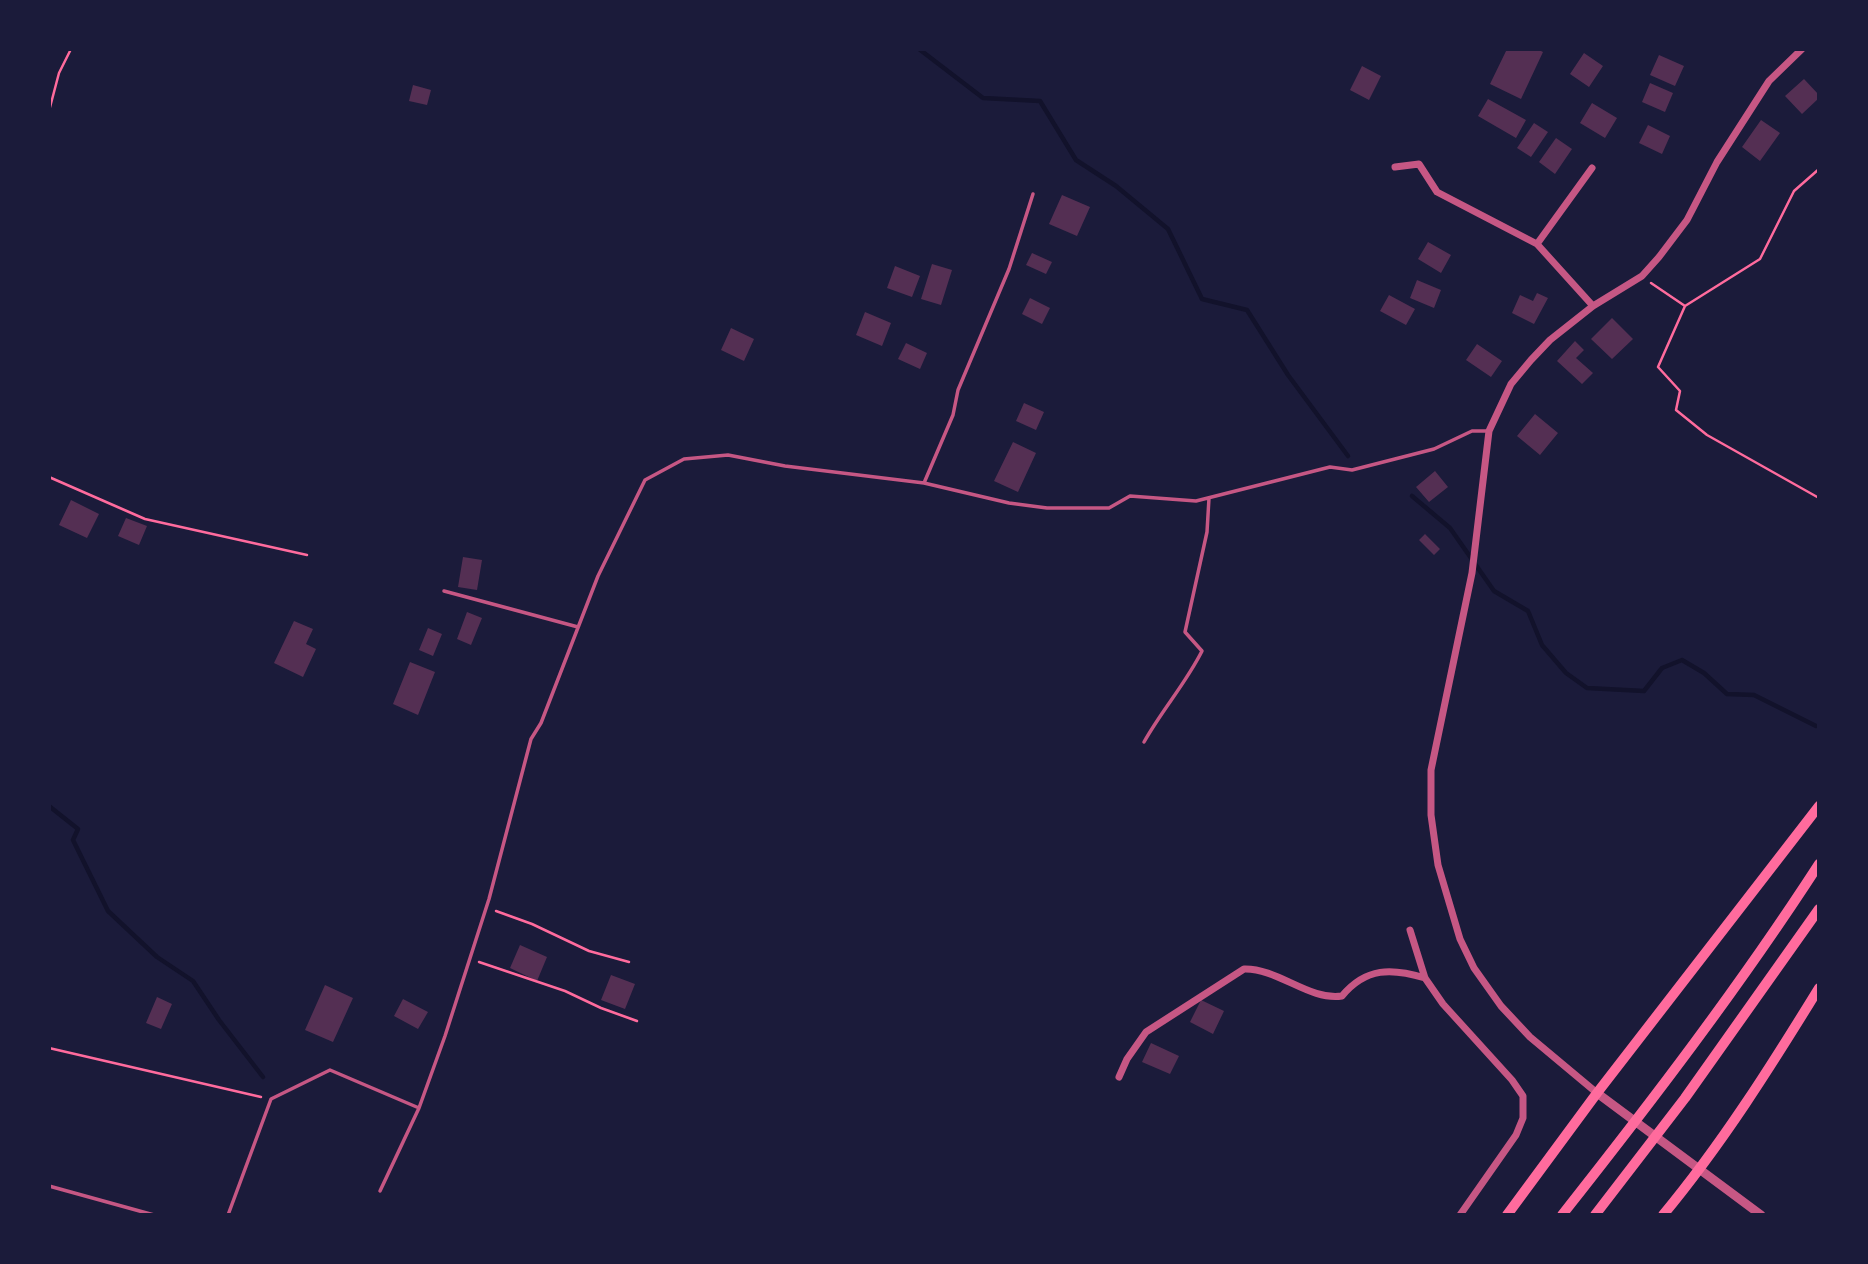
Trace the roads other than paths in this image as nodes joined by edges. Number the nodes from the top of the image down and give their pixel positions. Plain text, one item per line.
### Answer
1 (1802, 49) edge
2 (1395, 167) dead end
3 (1591, 168) dead end
4 (1033, 194) dead end
5 (1537, 244) junction
6 (1593, 306) junction
7 (1489, 431) junction
8 (924, 483) junction
9 (1209, 498) junction
10 (444, 591) dead end
11 (578, 627) junction
12 (1144, 742) dead end
13 (1819, 807) edge
14 (1819, 864) edge
15 (1819, 909) edge
16 (1410, 930) dead end
17 (1425, 978) junction
18 (1819, 988) edge
19 (1119, 1077) dead end
20 (1597, 1094) junction
21 (419, 1108) junction
22 (1699, 1169) junction
23 (49, 1186) edge
24 (380, 1191) dead end
25 (154, 1215) edge
26 (228, 1215) edge
27 (1460, 1215) edge
28 (1507, 1215) edge
29 (1562, 1215) edge
30 (1595, 1215) edge
31 (1663, 1215) edge
32 (1761, 1215) edge

1 - 6 street
2 - 5 street
3 - 5 street
4 - 8 lane
5 - 6 street
6 - 7 street
7 - 9 lane
7 - 20 street
8 - 9 lane
8 - 11 lane
9 - 12 lane
10 - 11 lane
11 - 21 lane
13 - 20 main road
14 - 29 main road
15 - 30 main road
16 - 17 street
17 - 19 street
17 - 27 street
18 - 22 main road
20 - 22 street
20 - 28 main road
21 - 24 lane
21 - 26 lane
22 - 31 main road
22 - 32 street
23 - 25 lane

